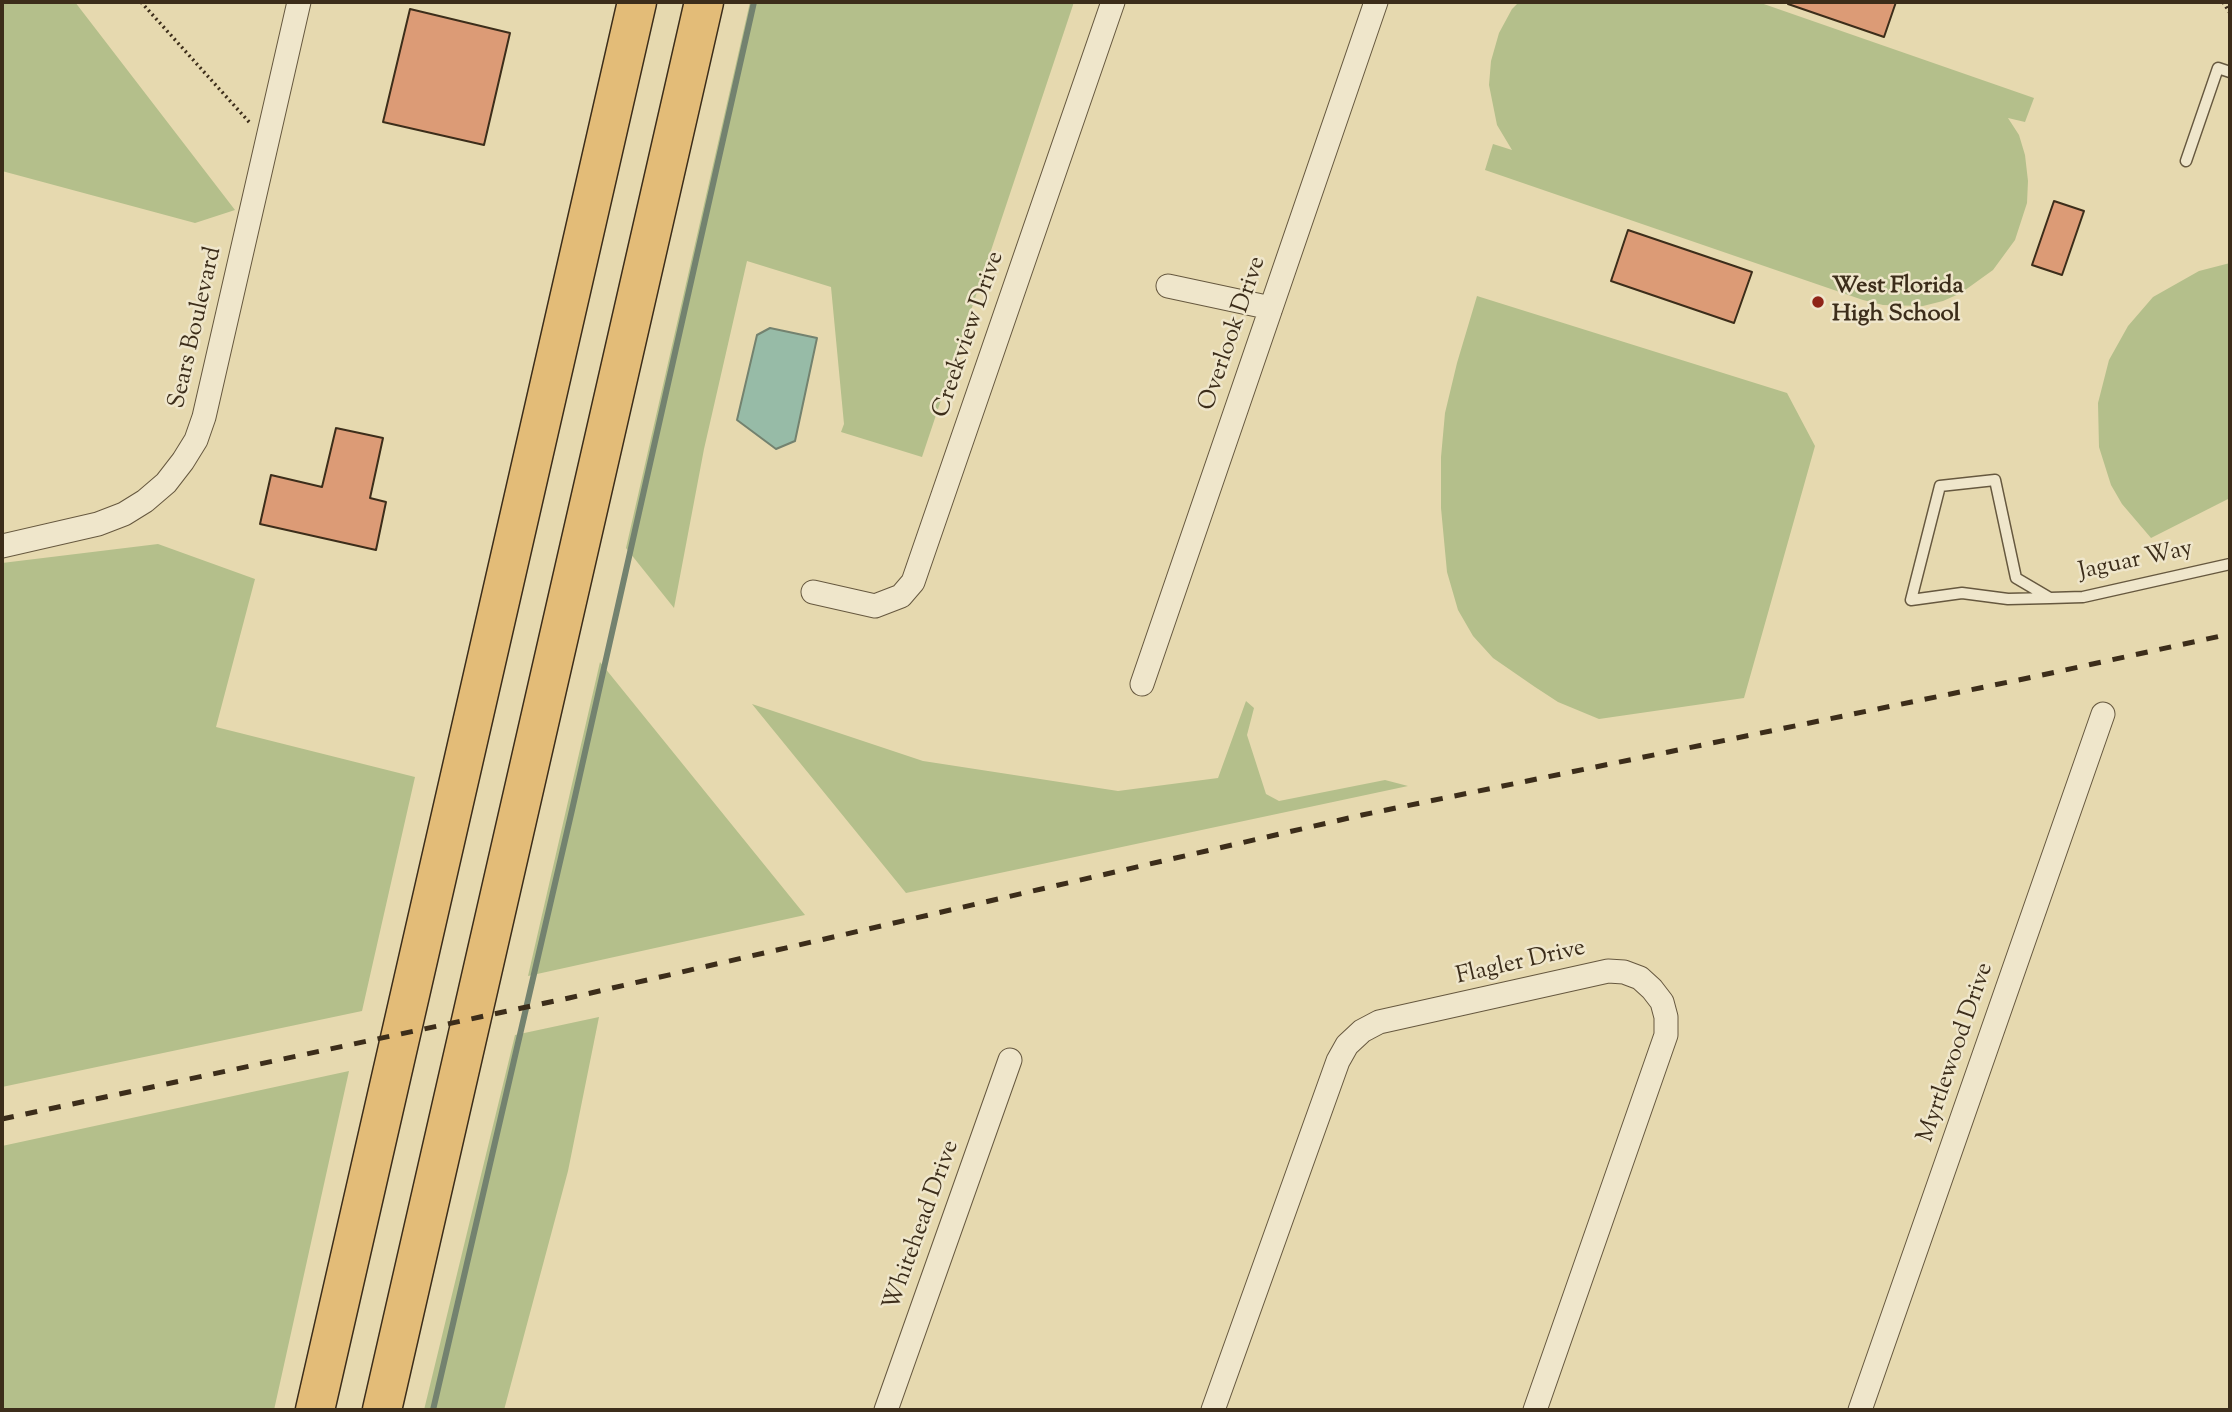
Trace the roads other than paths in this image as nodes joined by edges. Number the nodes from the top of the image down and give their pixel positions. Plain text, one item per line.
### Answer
1 (299, 2) edge
2 (637, 2) edge
3 (705, 2) edge
4 (1112, 2) edge
5 (1376, 2) edge
6 (2230, 72) edge
7 (2186, 161) dead end
8 (1168, 286) dead end
9 (1271, 308) junction
10 (2, 546) edge
11 (2230, 564) edge
12 (813, 592) dead end
13 (2050, 598) junction
14 (1142, 684) dead end
15 (2103, 714) dead end
16 (1010, 1060) dead end
17 (315, 1410) edge
18 (382, 1410) edge
19 (886, 1410) edge
20 (1213, 1410) edge
21 (1535, 1410) edge
22 (1860, 1410) edge

1 - 10 street, Sears Boulevard
2 - 17 highway
3 - 18 highway
4 - 12 street, Creekview Drive
5 - 9 street, Overlook Drive
6 - 7 lane
8 - 9 street
9 - 14 street, Overlook Drive
11 - 13 lane, Jaguar Way
13 - 13 lane, Jaguar Way
15 - 22 street, Myrtlewood Drive
16 - 19 street, Whitehead Drive
20 - 21 street, Flagler Drive

